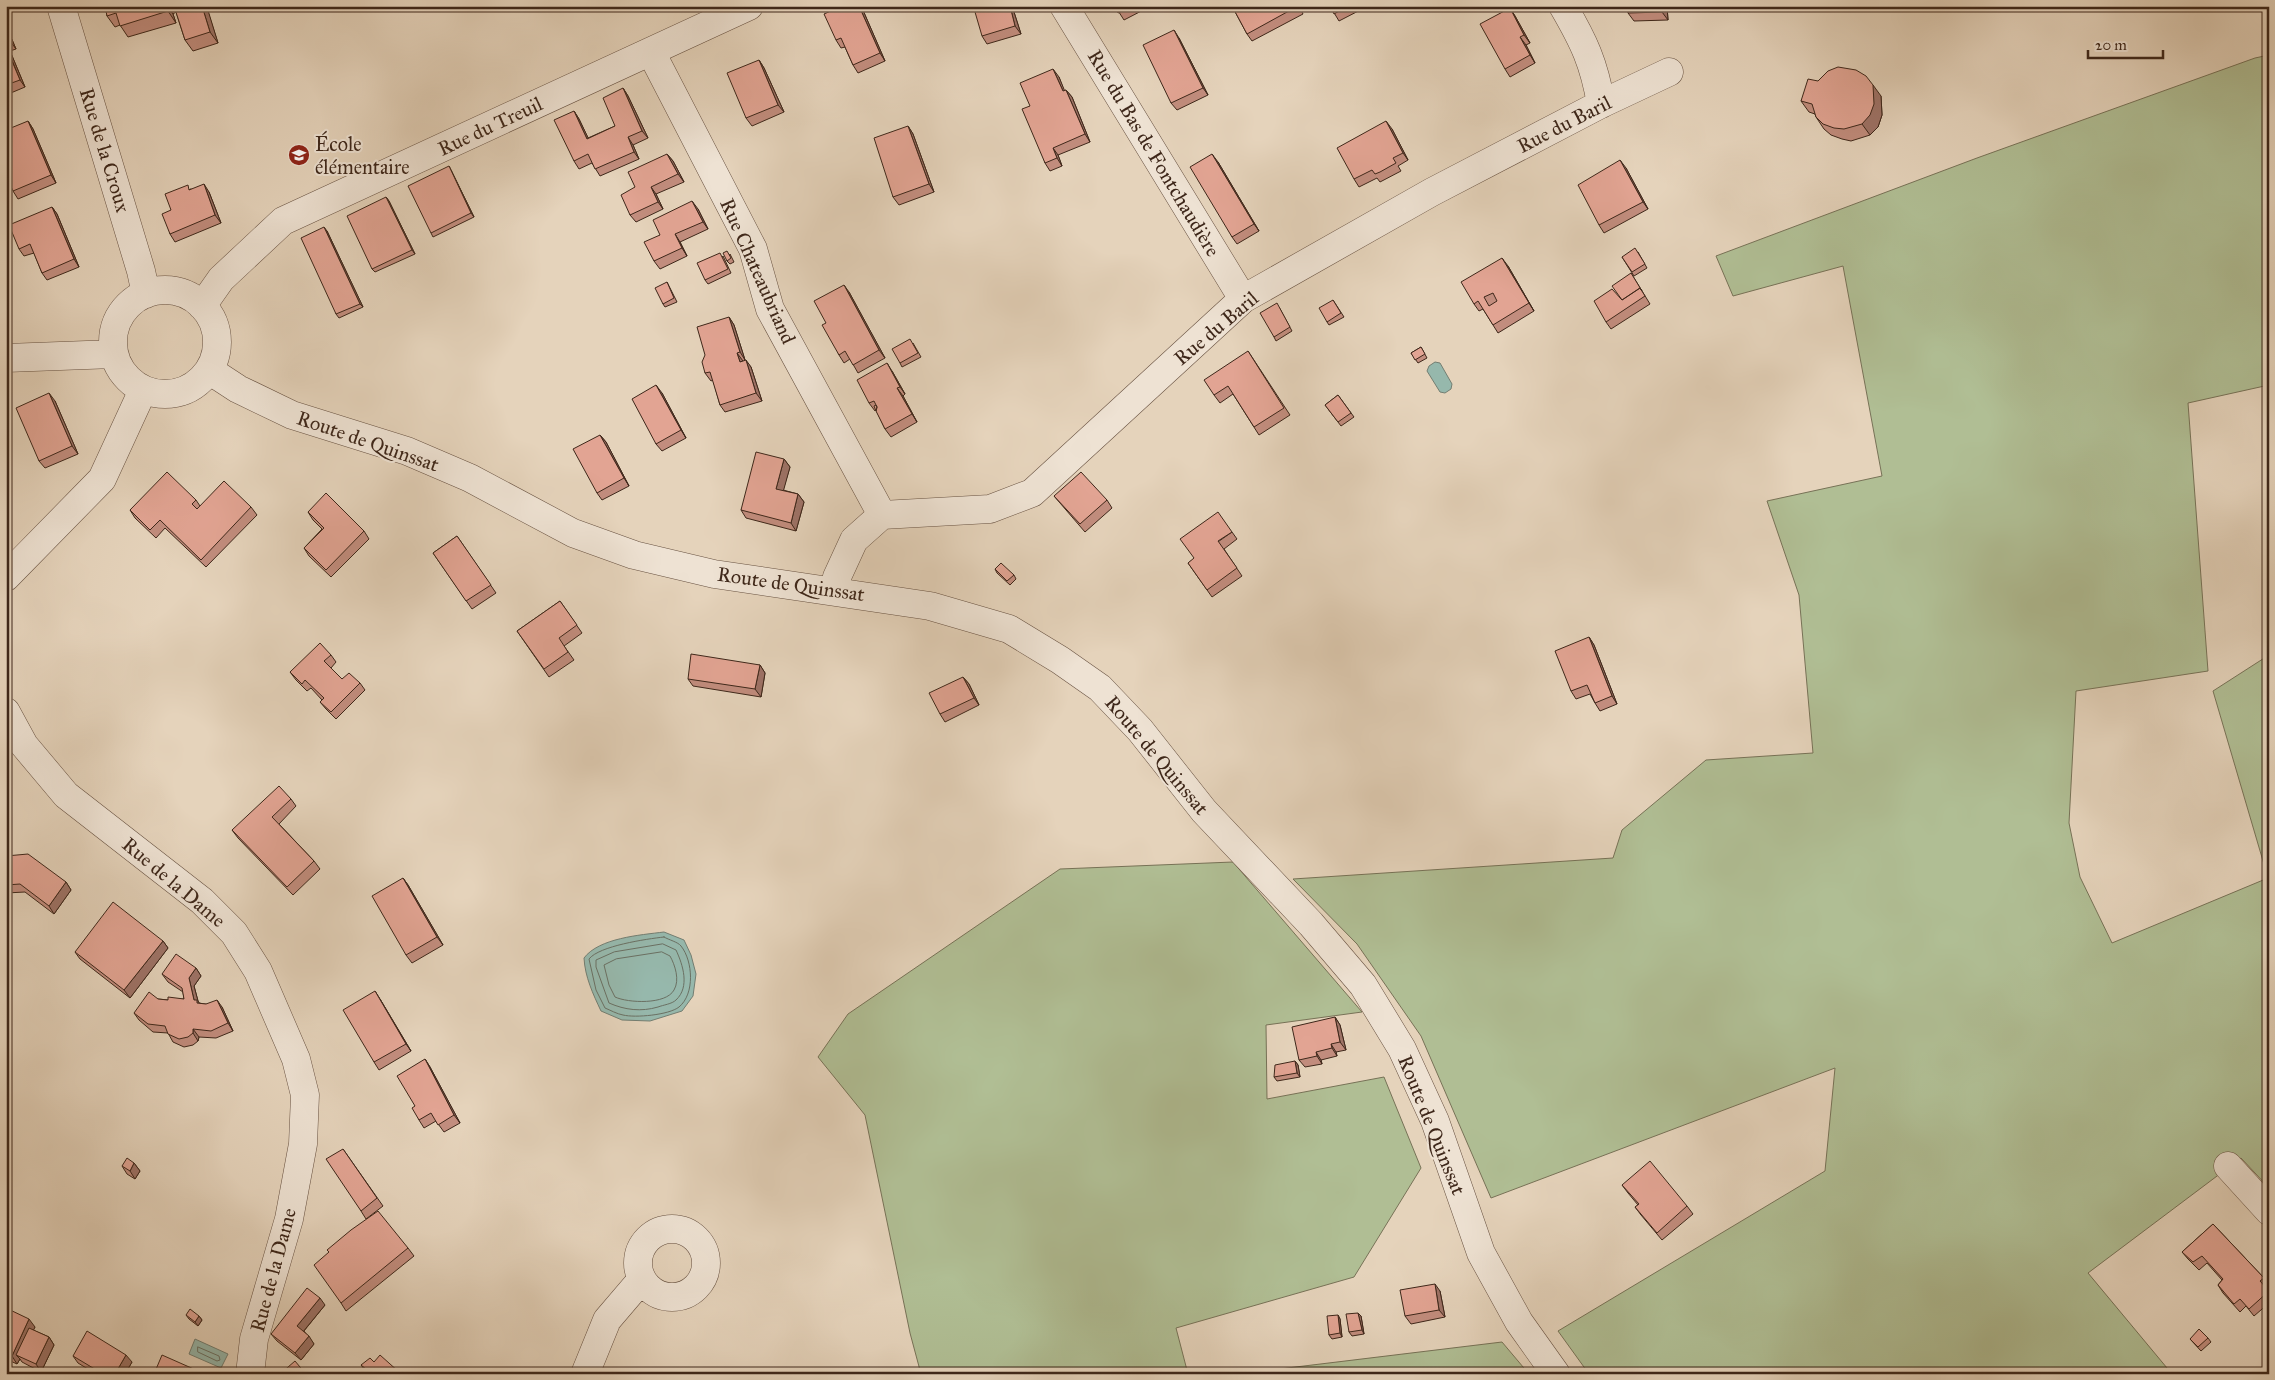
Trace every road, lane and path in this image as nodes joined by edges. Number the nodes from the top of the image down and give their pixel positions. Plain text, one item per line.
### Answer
1 (61, 6) edge
2 (749, 6) edge
3 (1064, 6) edge
4 (1563, 6) edge
5 (651, 52) junction
6 (1669, 72) dead end
7 (1602, 104) junction
8 (146, 294) junction
9 (1243, 299) junction
10 (202, 306) junction
11 (114, 354) junction
12 (6, 358) edge
13 (209, 370) junction
14 (143, 390) junction
15 (882, 515) junction
16 (6, 577) edge
17 (834, 590) junction
18 (6, 712) edge
19 (2228, 1166) dead end
20 (2269, 1211) edge
21 (642, 1279) dead end
22 (250, 1374) edge
23 (585, 1374) edge
24 (1556, 1374) edge

1 - 8 street, Rue de la Croux
2 - 5 street, Rue du Treuil
3 - 9 street, Rue du Bas de Fontchaudière
4 - 7 street
5 - 10 street, Rue du Treuil
5 - 15 street, Rue Chateaubriand
6 - 7 street, Rue du Baril
7 - 9 street, Rue du Baril
8 - 10 street
8 - 11 street
9 - 15 street, Rue du Baril
10 - 13 street
11 - 12 street
11 - 14 street
13 - 14 street
13 - 17 street, Route de Quinssat
14 - 16 street
15 - 17 street
17 - 24 street, Route de Quinssat
18 - 22 street, Rue de la Dame
19 - 20 street
21 - 23 street

